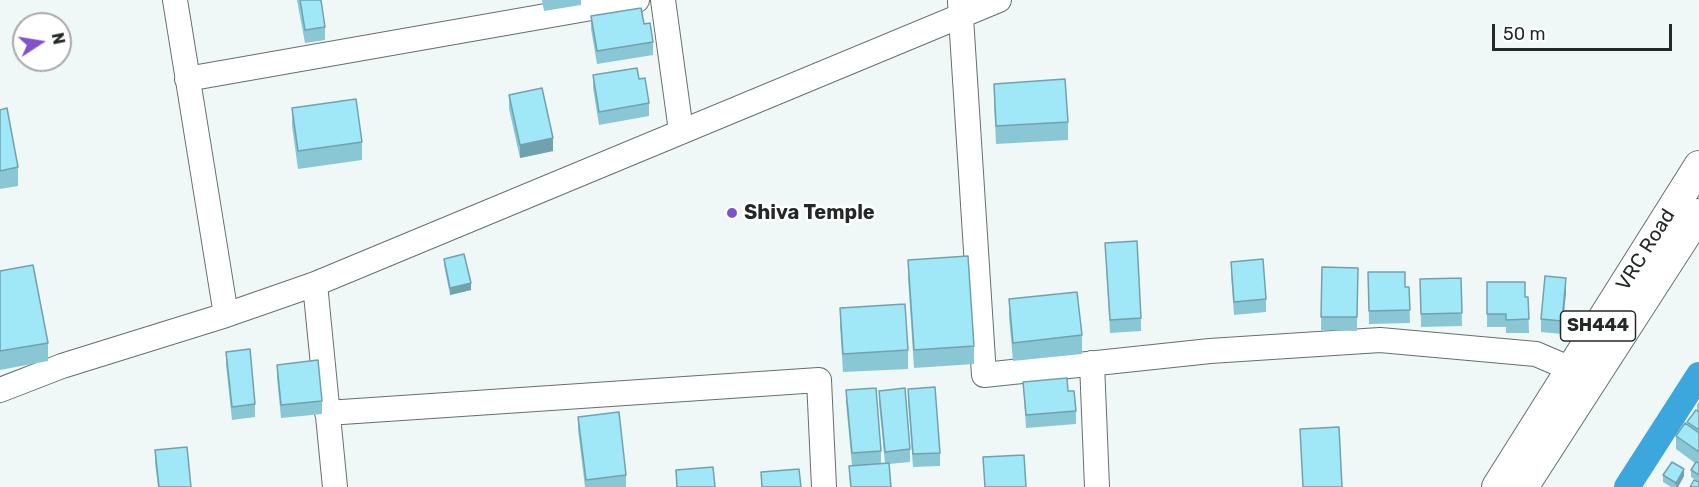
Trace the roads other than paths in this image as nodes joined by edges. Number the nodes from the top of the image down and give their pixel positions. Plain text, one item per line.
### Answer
1 (175, 0) edge
2 (638, 0) edge
3 (663, 0) edge
4 (999, 0) edge
5 (961, 8) edge
6 (187, 79) junction
7 (681, 131) junction
8 (1699, 166) edge
9 (1699, 214) edge
10 (315, 284) junction
11 (226, 315) junction
12 (1092, 363) junction
13 (1582, 375) junction
14 (0, 390) edge
15 (327, 413) junction
16 (335, 487) edge
17 (824, 487) edge
18 (1097, 487) edge
19 (1497, 487) edge
20 (1523, 487) edge

1 - 6 street
2 - 6 street
3 - 7 street
4 - 5 street
5 - 7 street
5 - 12 street
6 - 11 street
7 - 10 street
8 - 13 main road, VRC Road / SH444
9 - 13 main road, SH444
10 - 11 street
10 - 15 street
11 - 14 street
12 - 13 street
12 - 18 street
13 - 19 main road, VRC Road / SH444
13 - 20 main road, SH444
15 - 16 street
15 - 17 street

